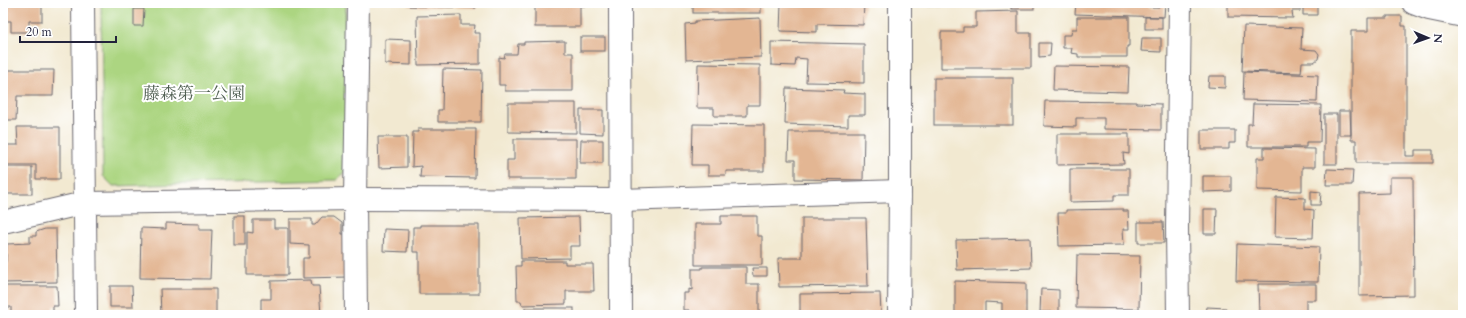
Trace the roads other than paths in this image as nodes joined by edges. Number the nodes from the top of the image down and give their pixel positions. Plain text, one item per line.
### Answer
1 (83, 3) edge
2 (358, 3) edge
3 (620, 3) edge
4 (900, 3) edge
5 (1180, 3) edge
6 (1413, 3) edge
7 (1463, 16) edge
8 (900, 191) junction
9 (355, 199) junction
10 (620, 200) junction
11 (84, 203) junction
12 (3, 222) edge
13 (86, 315) edge
14 (356, 315) edge
15 (621, 315) edge
16 (899, 315) edge
17 (1178, 315) edge

1 - 11 street
2 - 9 street
3 - 10 street
4 - 8 street
5 - 17 street
6 - 7 street
8 - 10 street
8 - 16 street
9 - 10 street
9 - 11 street
9 - 14 street
10 - 15 street
11 - 12 street
11 - 13 street

